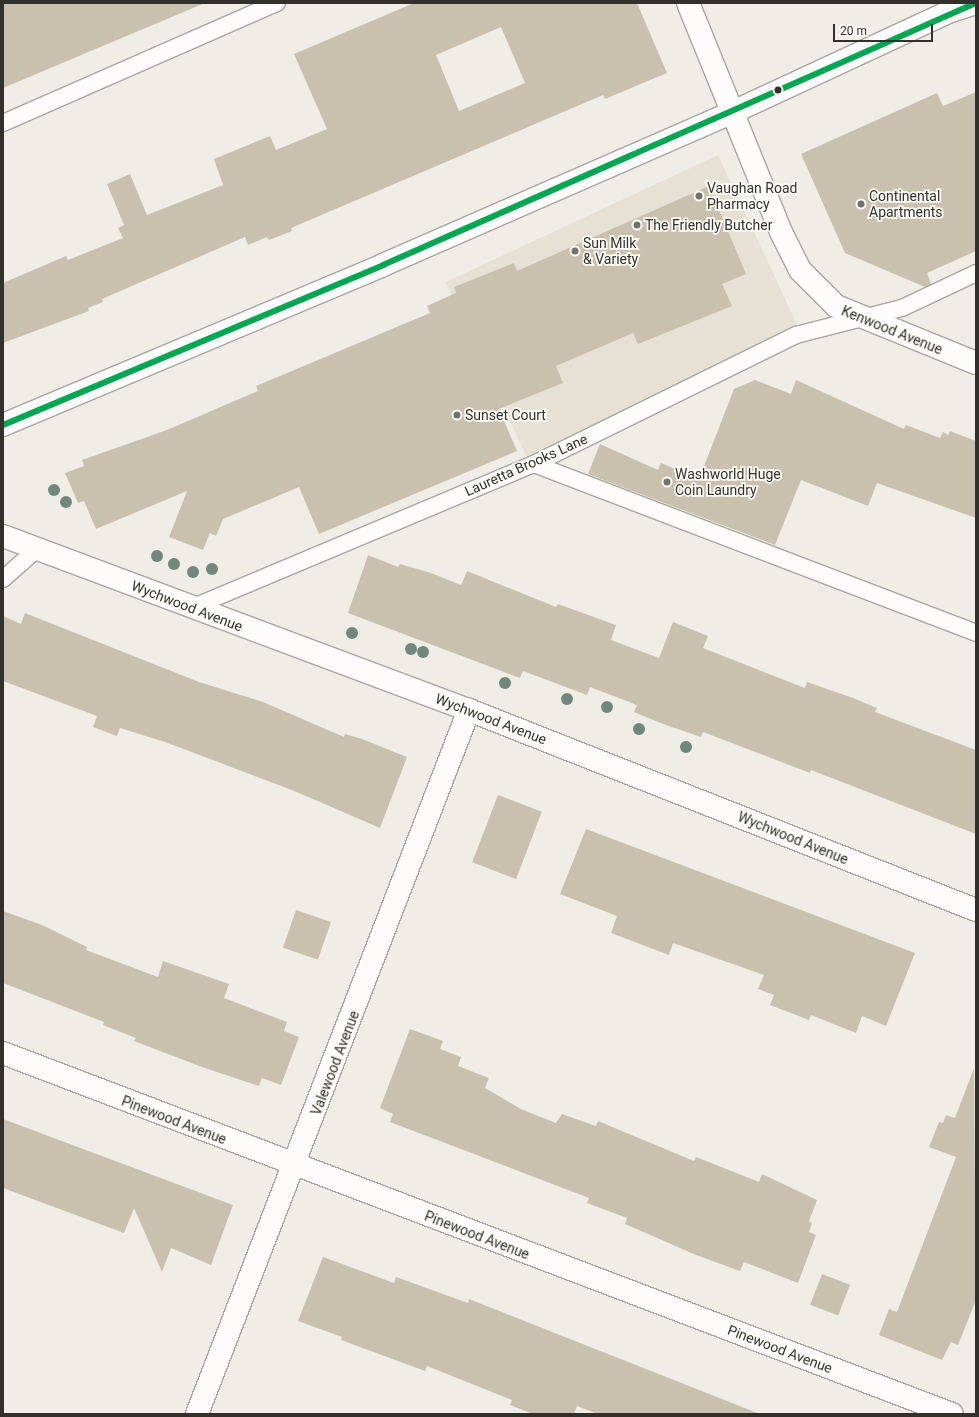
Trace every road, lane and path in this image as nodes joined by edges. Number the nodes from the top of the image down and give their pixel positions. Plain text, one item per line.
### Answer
1 (277, 3) edge
2 (688, 3) edge
3 (976, 3) edge
4 (731, 113) junction
5 (3, 123) edge
6 (976, 273) edge
7 (859, 319) junction
8 (976, 363) edge
9 (3, 425) edge
10 (534, 464) junction
11 (3, 536) edge
12 (37, 548) junction
13 (3, 579) edge
14 (191, 608) junction
15 (976, 633) edge
16 (469, 710) junction
17 (976, 910) edge
18 (3, 1053) edge
19 (295, 1167) junction
20 (197, 1414) edge
21 (952, 1414) edge

1 - 5 lane
2 - 4 street, Kenwood Avenue
3 - 4 street
4 - 7 street, Kenwood Avenue
4 - 9 street
6 - 7 lane, Lauretta Brooks Lane
7 - 8 street, Kenwood Avenue
7 - 10 lane, Lauretta Brooks Lane
10 - 14 lane, Lauretta Brooks Lane
10 - 15 lane
11 - 12 street, Wychwood Avenue
12 - 13 lane
12 - 14 street, Wychwood Avenue
14 - 16 street, Wychwood Avenue
16 - 17 street, Wychwood Avenue
16 - 19 street, Valewood Avenue
18 - 19 street, Pinewood Avenue
19 - 20 street, Valewood Avenue
19 - 21 street, Pinewood Avenue

